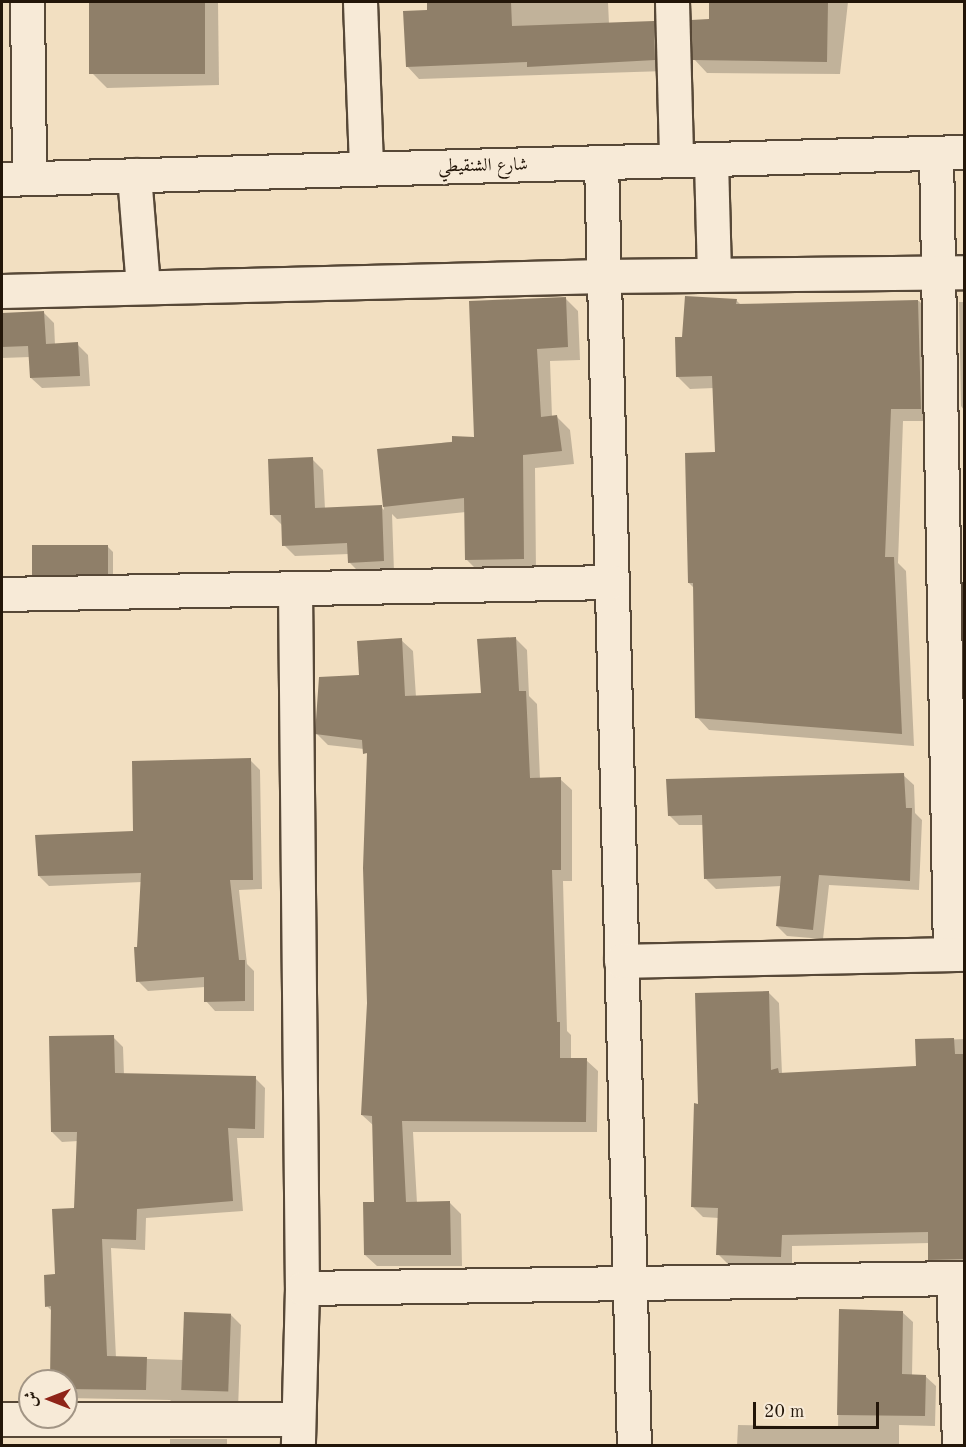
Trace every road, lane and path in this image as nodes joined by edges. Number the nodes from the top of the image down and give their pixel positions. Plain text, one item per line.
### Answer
1 (27, 2) edge
2 (360, 2) edge
3 (672, 2) edge
4 (950, 152) edge
5 (711, 159) junction
6 (676, 160) junction
7 (601, 163) junction
8 (366, 169) junction
9 (134, 175) junction
10 (15, 178) edge
11 (952, 273) edge
12 (714, 274) junction
13 (603, 276) junction
14 (143, 286) junction
15 (2, 291) edge
16 (611, 582) junction
17 (295, 589) junction
18 (2, 594) edge
19 (957, 954) edge
20 (621, 961) junction
21 (959, 1278) edge
22 (630, 1280) junction
23 (302, 1288) junction
24 (2, 1419) edge
25 (298, 1432) edge
26 (634, 1446) edge
27 (959, 1446) edge

1 - 10 street
2 - 8 street
3 - 6 street
4 - 5 street, شارع الشنقيطي
4 - 11 street
5 - 6 street, شارع الشنقيطي
5 - 12 street
6 - 7 street, شارع الشنقيطي
7 - 8 street, شارع الشنقيطي
7 - 13 street
8 - 9 street, شارع الشنقيطي
9 - 10 street, شارع الشنقيطي
9 - 14 street
11 - 12 street
11 - 19 street
12 - 13 street
13 - 14 street
13 - 16 street
14 - 15 street
16 - 17 street
16 - 20 street
17 - 18 street
17 - 23 street
19 - 20 street
20 - 22 street
21 - 22 street
21 - 27 street
22 - 23 street
22 - 26 street
23 - 25 street
24 - 25 street

